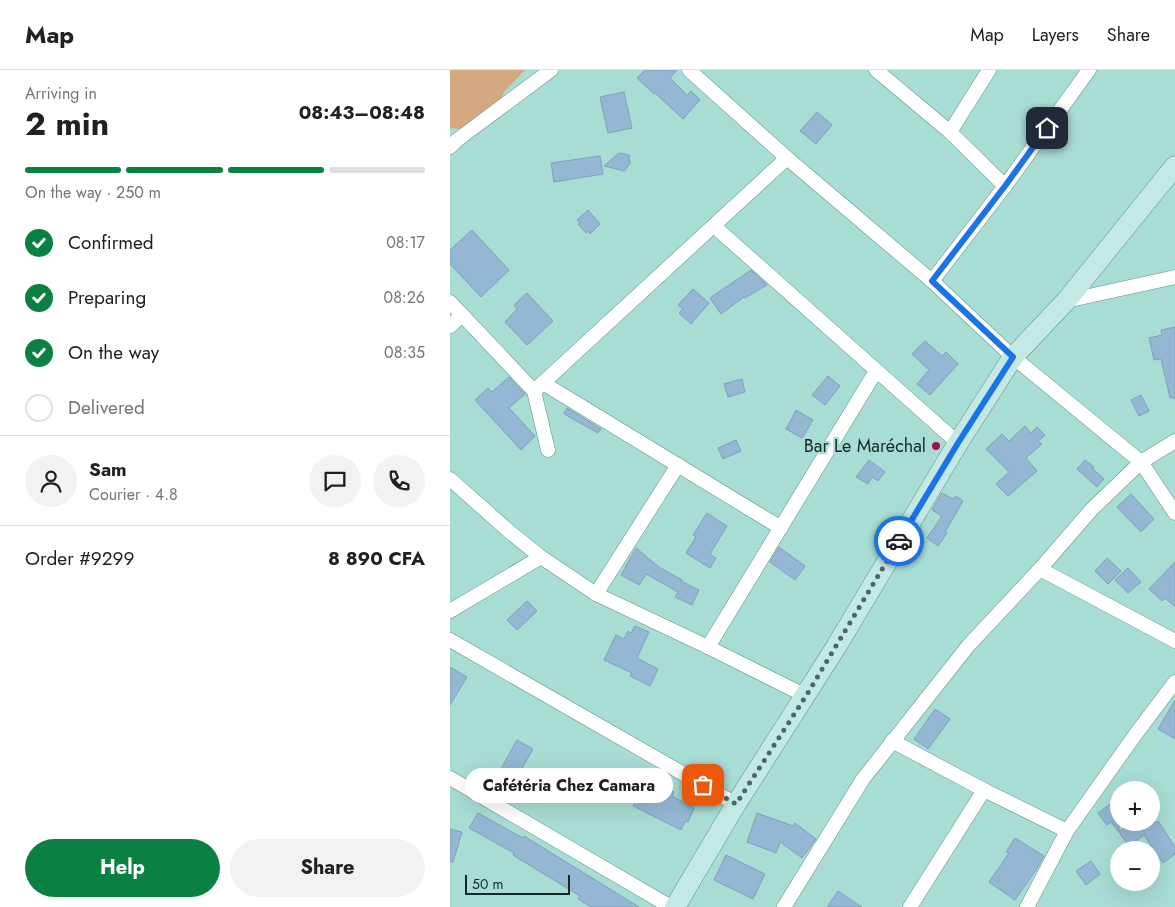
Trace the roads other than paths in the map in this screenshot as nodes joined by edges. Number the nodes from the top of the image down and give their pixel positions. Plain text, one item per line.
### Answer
1 (551, 70) edge
2 (689, 70) edge
3 (876, 70) edge
4 (989, 70) edge
5 (1089, 70) edge
6 (950, 132) junction
7 (452, 141) edge
8 (787, 158) junction
9 (1175, 166) edge
10 (1005, 186) junction
11 (714, 226) junction
12 (1175, 277) edge
13 (932, 281) junction
14 (1066, 301) junction
15 (450, 302) edge
16 (462, 315) junction
17 (450, 326) edge
18 (1013, 357) junction
19 (876, 371) junction
20 (539, 387) junction
21 (1175, 441) edge
22 (958, 443) junction
23 (548, 450) dead end
24 (1141, 462) junction
25 (678, 465) junction
26 (450, 479) edge
27 (1175, 513) edge
28 (781, 528) junction
29 (541, 557) junction
30 (1040, 569) junction
31 (596, 594) junction
32 (450, 611) edge
33 (450, 640) edge
34 (1175, 641) edge
35 (708, 647) junction
36 (1175, 682) edge
37 (806, 696) junction
38 (892, 741) junction
39 (450, 778) edge
40 (984, 790) junction
41 (736, 804) junction
42 (1067, 831) junction
43 (673, 907) edge
44 (784, 907) edge
45 (910, 907) edge
46 (1027, 907) edge

1 - 7 street
2 - 8 street
3 - 6 street
4 - 6 street
5 - 10 street
6 - 10 street
8 - 11 street
8 - 13 street
9 - 14 street
10 - 13 street
11 - 19 street
11 - 20 street
12 - 14 street
13 - 18 street
14 - 18 street
15 - 16 street
16 - 17 street
16 - 20 street
18 - 22 street
18 - 24 street
19 - 22 street
19 - 28 street
20 - 23 street
20 - 25 street
21 - 24 street
22 - 37 street
24 - 27 street
24 - 30 street
25 - 28 street
25 - 31 street
26 - 29 street
28 - 35 street
29 - 31 street
29 - 32 street
30 - 34 street
30 - 38 street
31 - 35 street
33 - 41 street
35 - 37 street
36 - 42 street
37 - 41 street
38 - 40 street
38 - 44 street
39 - 43 street
40 - 42 street
40 - 45 street
41 - 43 street
42 - 46 street

